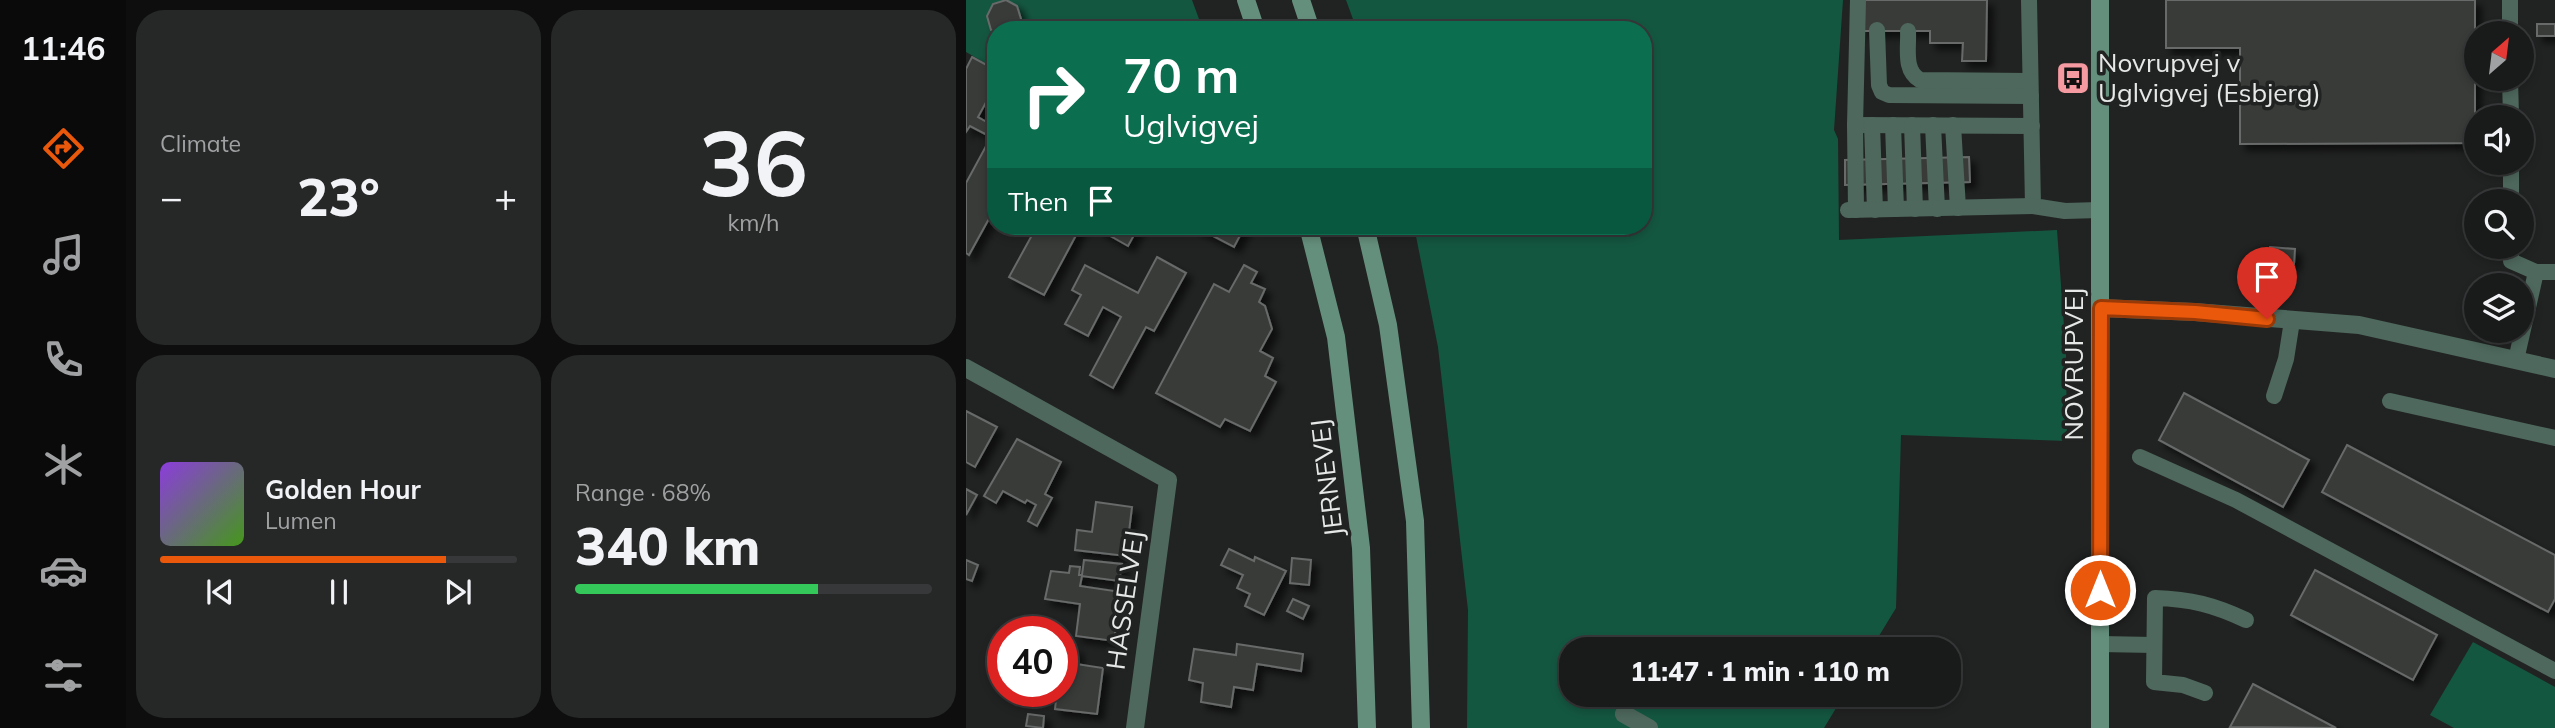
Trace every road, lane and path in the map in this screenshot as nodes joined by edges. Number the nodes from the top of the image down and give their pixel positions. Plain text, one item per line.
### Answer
1 (1246, 0) edge
2 (1301, 0) edge
3 (1858, 0) edge
4 (2029, 0) edge
5 (2100, 0) edge
6 (2510, 0) edge
7 (1253, 21) edge
8 (1308, 21) edge
9 (2510, 21) edge
10 (1877, 30) dead end
11 (1908, 31) dead end
12 (2030, 89) junction
13 (1855, 125) junction
14 (1872, 125) junction
15 (1893, 125) junction
16 (1912, 125) junction
17 (1933, 125) junction
18 (1953, 125) junction
19 (2032, 126) junction
20 (2033, 206) junction
21 (1958, 208) junction
22 (1896, 209) junction
23 (1915, 209) junction
24 (1937, 209) junction
25 (1875, 210) junction
26 (2099, 210) junction
27 (1310, 235) edge
28 (1367, 235) edge
29 (2511, 259) edge
30 (2536, 272) junction
31 (2555, 272) edge
32 (2101, 308) junction
33 (2292, 321) junction
34 (2516, 360) junction
35 (966, 368) edge
36 (2555, 369) edge
37 (2274, 396) dead end
38 (2390, 401) dead end
39 (2555, 438) edge
40 (2140, 457) dead end
41 (2246, 620) dead end
42 (2100, 645) junction
43 (2154, 645) junction
44 (2555, 671) edge
45 (2205, 693) dead end
46 (1624, 714) dead end
47 (1135, 728) edge
48 (1367, 728) edge
49 (1422, 728) edge
50 (1650, 728) edge
51 (2100, 728) edge

1 - 7 main road
2 - 8 main road
3 - 13 lane
4 - 12 lane
5 - 26 main road, NOVRUPVEJ
6 - 9 lane
10 - 12 lane
11 - 12 lane
12 - 19 lane
13 - 14 lane
13 - 25 lane
14 - 15 lane
14 - 25 lane
15 - 16 lane
15 - 22 lane
16 - 17 lane
16 - 23 lane
17 - 18 lane
17 - 24 lane
18 - 19 lane
18 - 21 lane
19 - 20 lane
20 - 21 lane
20 - 26 lane
21 - 24 lane
22 - 23 lane
22 - 25 lane
23 - 24 lane
26 - 32 main road, NOVRUPVEJ
27 - 48 main road, JERNEVEJ
28 - 49 main road
29 - 30 lane
30 - 31 lane
30 - 34 lane
32 - 33 street
32 - 42 main road, NOVRUPVEJ
33 - 34 street
33 - 37 lane
34 - 36 street
35 - 47 street, HASSELVEJ
38 - 39 lane
40 - 44 lane
41 - 43 lane
42 - 43 lane
42 - 51 main road, NOVRUPVEJ
43 - 45 lane
46 - 50 street

